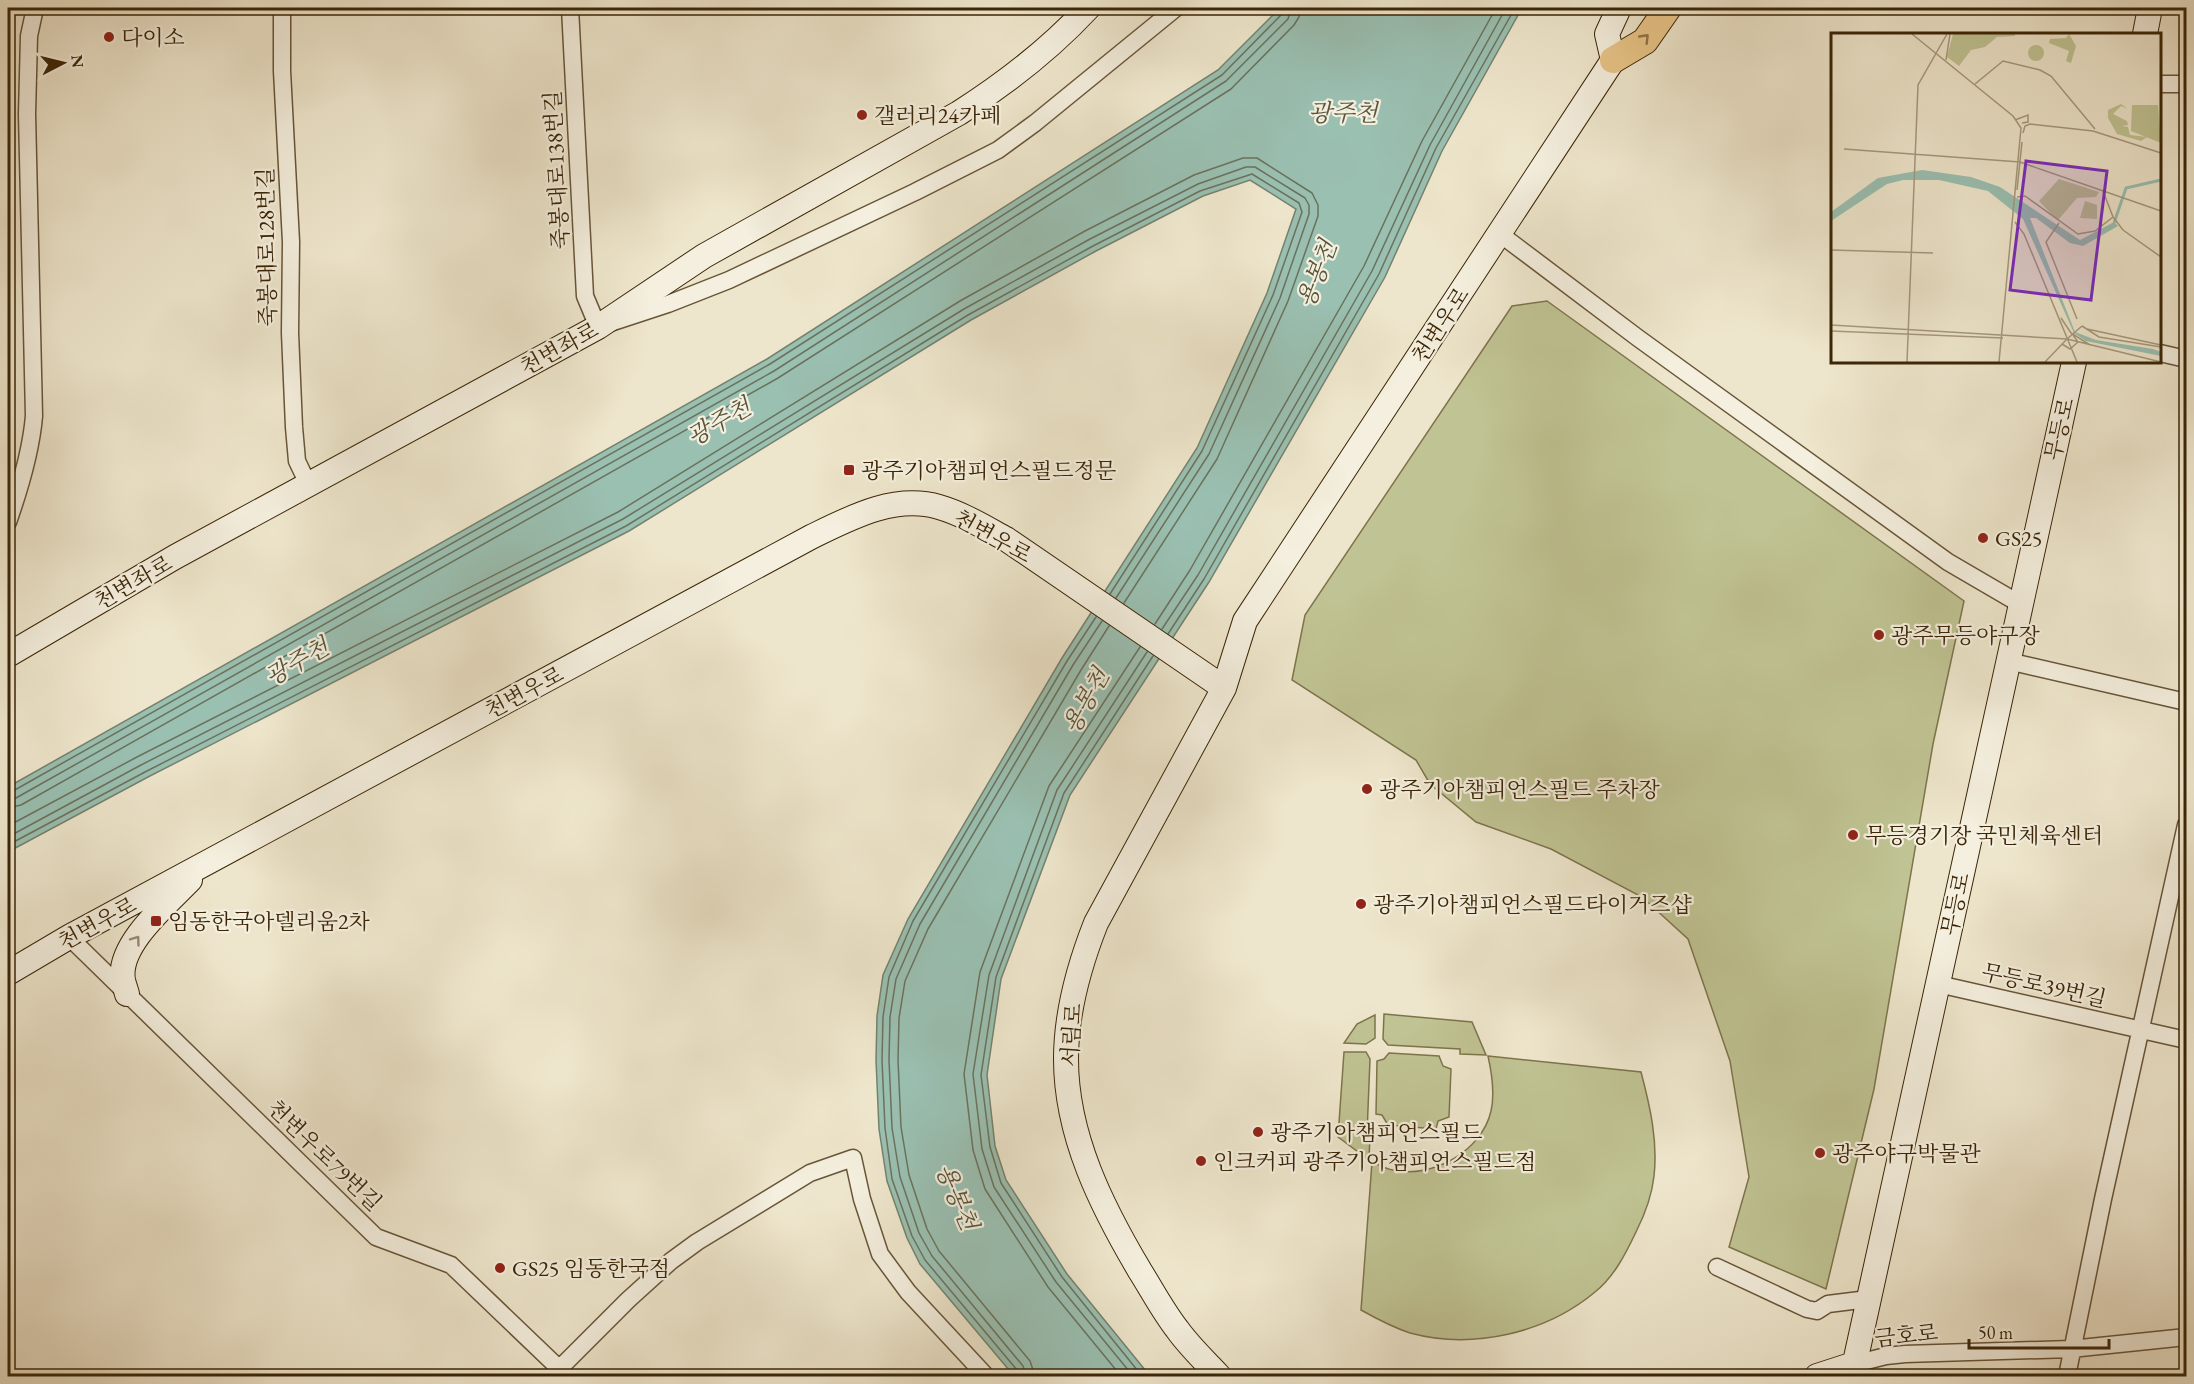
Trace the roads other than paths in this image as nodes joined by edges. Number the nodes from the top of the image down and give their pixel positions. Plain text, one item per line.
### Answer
1 (35, 8) edge
2 (282, 8) edge
3 (570, 8) edge
4 (1088, 8) edge
5 (1176, 8) edge
6 (1619, 8) edge
7 (1668, 8) edge
8 (2150, 8) edge
9 (2145, 33) edge
10 (1614, 60) junction
11 (2161, 84) edge
12 (2187, 84) edge
13 (1500, 234) junction
14 (598, 327) junction
15 (2161, 353) edge
16 (2187, 359) edge
17 (2074, 363) edge
18 (308, 484) junction
19 (8, 522) edge
20 (2020, 604) junction
21 (8, 656) edge
22 (2008, 661) junction
23 (1224, 688) junction
24 (2187, 702) edge
25 (2187, 825) edge
26 (205, 864) junction
27 (69, 937) junction
28 (8, 973) edge
29 (1938, 984) junction
30 (127, 994) junction
31 (2141, 1030) junction
32 (2187, 1040) edge
33 (1717, 1267) dead end
34 (1868, 1299) junction
35 (2187, 1337) edge
36 (2071, 1349) junction
37 (1853, 1370) edge
38 (563, 1372) edge
39 (986, 1377) edge
40 (1219, 1377) edge
41 (1816, 1377) edge
42 (2067, 1377) edge

1 - 19 street
2 - 18 street, 죽봉대로128번길
3 - 14 street, 죽봉대로138번길
4 - 14 street, 천변좌로
5 - 14 street
6 - 10 street
10 -> 7 main road
8 - 9 street
10 - 13 street, 천변우로
11 - 12 street
13 - 20 street
13 - 23 street, 천변우로
14 - 18 street, 천변좌로
15 - 16 street
17 - 20 street, 무등로
18 - 21 street, 천변좌로
20 - 22 street, 무등로
22 - 24 street
22 - 29 street, 무등로
23 - 26 street, 천변우로
23 - 40 street, 서림로
25 - 31 street
26 - 27 street, 천변우로
30 -> 26 street
27 - 28 street, 천변우로
27 - 30 street, 천변우로79번길
29 - 31 street, 무등로39번길
29 - 34 street, 무등로
30 - 38 street, 천변우로79번길
31 - 32 street, 무등로39번길
31 - 36 street
33 - 34 street
34 - 37 street, 무등로
35 - 36 street, 금호로
36 - 37 street, 금호로
36 - 42 street
37 - 41 street
38 - 39 street

